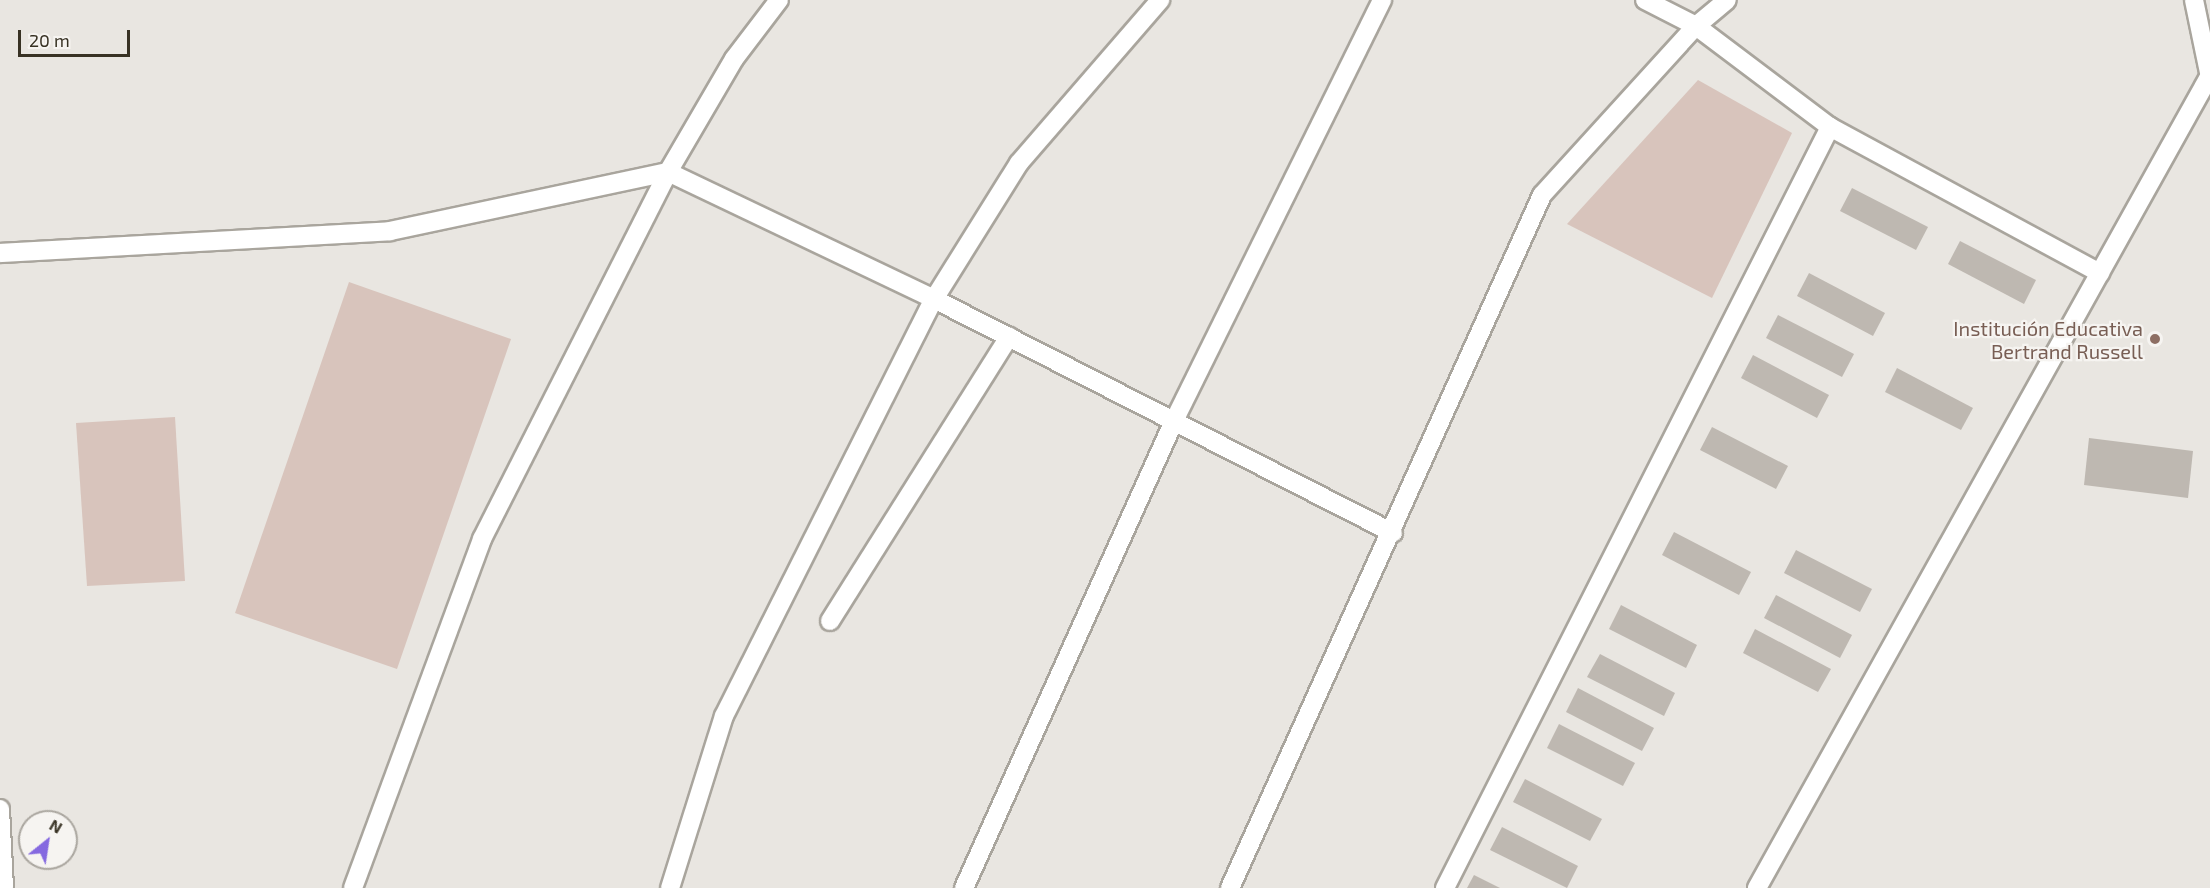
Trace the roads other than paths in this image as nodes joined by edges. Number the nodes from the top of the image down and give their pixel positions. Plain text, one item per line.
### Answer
1 (779, 0) edge
2 (1160, 0) edge
3 (1382, 0) edge
4 (1645, 0) edge
5 (1727, 0) edge
6 (2194, 0) edge
7 (1696, 26) junction
8 (2210, 76) edge
9 (1830, 127) junction
10 (668, 172) junction
11 (0, 252) edge
12 (2100, 273) junction
13 (934, 299) junction
14 (1009, 337) junction
15 (1174, 421) junction
16 (1393, 533) junction
17 (830, 621) dead end
18 (0, 809) edge
19 (4, 888) edge
20 (353, 888) edge
21 (670, 888) edge
22 (964, 888) edge
23 (1230, 888) edge
24 (1445, 888) edge
25 (1757, 888) edge

1 - 10 street
2 - 13 street
3 - 15 street
4 - 7 street
5 - 7 street
6 - 8 street
7 - 9 street
7 - 16 street
8 - 12 street
9 - 12 street
9 - 24 street
10 - 11 street
10 - 13 street
10 - 20 street
12 - 25 street
13 - 14 street
13 - 21 street
14 - 15 street
14 - 17 street
15 - 16 street
15 - 22 street
16 - 23 street
18 - 19 street

